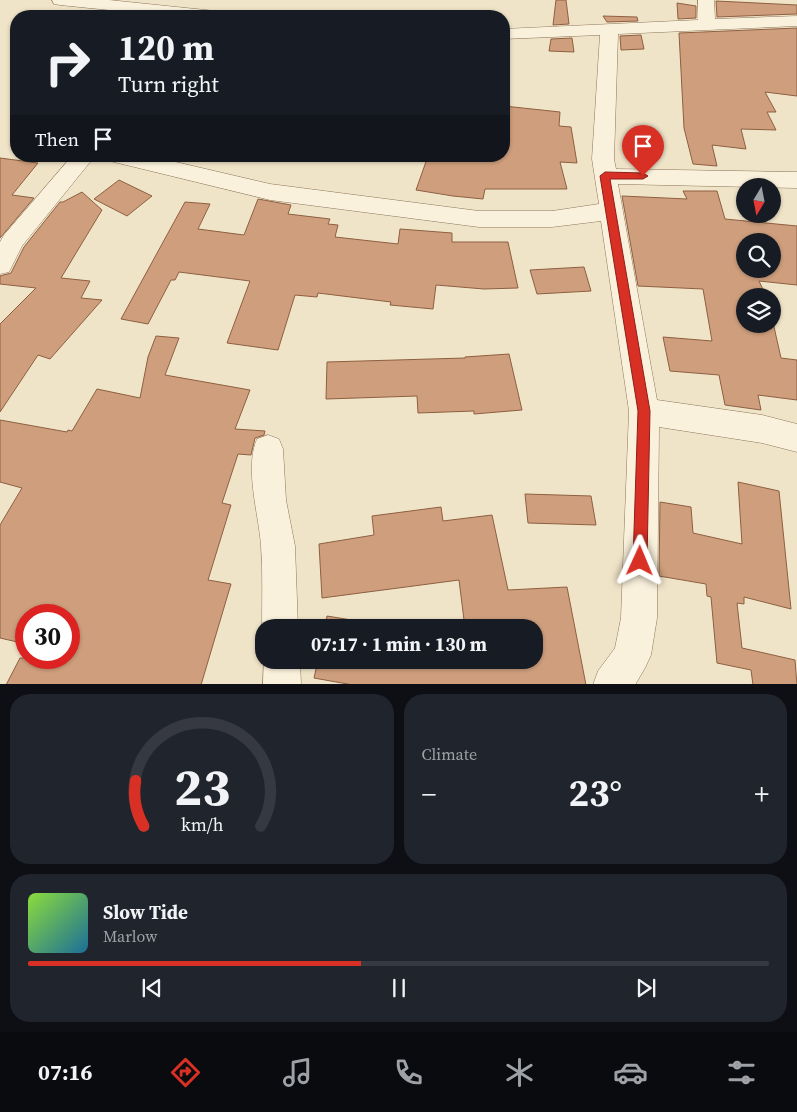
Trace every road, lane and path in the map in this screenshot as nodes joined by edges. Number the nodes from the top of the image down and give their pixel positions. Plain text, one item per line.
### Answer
1 (60, 0) edge
2 (706, 0) edge
3 (115, 2) edge
4 (172, 10) edge
5 (797, 21) edge
6 (707, 26) junction
7 (609, 30) junction
8 (510, 34) edge
9 (79, 162) edge
10 (143, 162) edge
11 (605, 176) junction
12 (797, 180) edge
13 (611, 211) junction
14 (0, 265) edge
15 (644, 411) junction
16 (797, 438) edge
17 (268, 449) dead end
18 (280, 619) edge
19 (281, 669) edge
20 (282, 684) edge
21 (612, 684) edge

1 - 3 street
2 - 6 street
3 - 4 street
5 - 6 street
6 - 7 street
7 - 8 street
7 - 11 street
9 - 14 street
10 - 13 street
11 - 12 street
11 - 13 street
13 - 15 street
15 - 16 street
15 - 21 street
17 - 18 street
19 - 20 street

